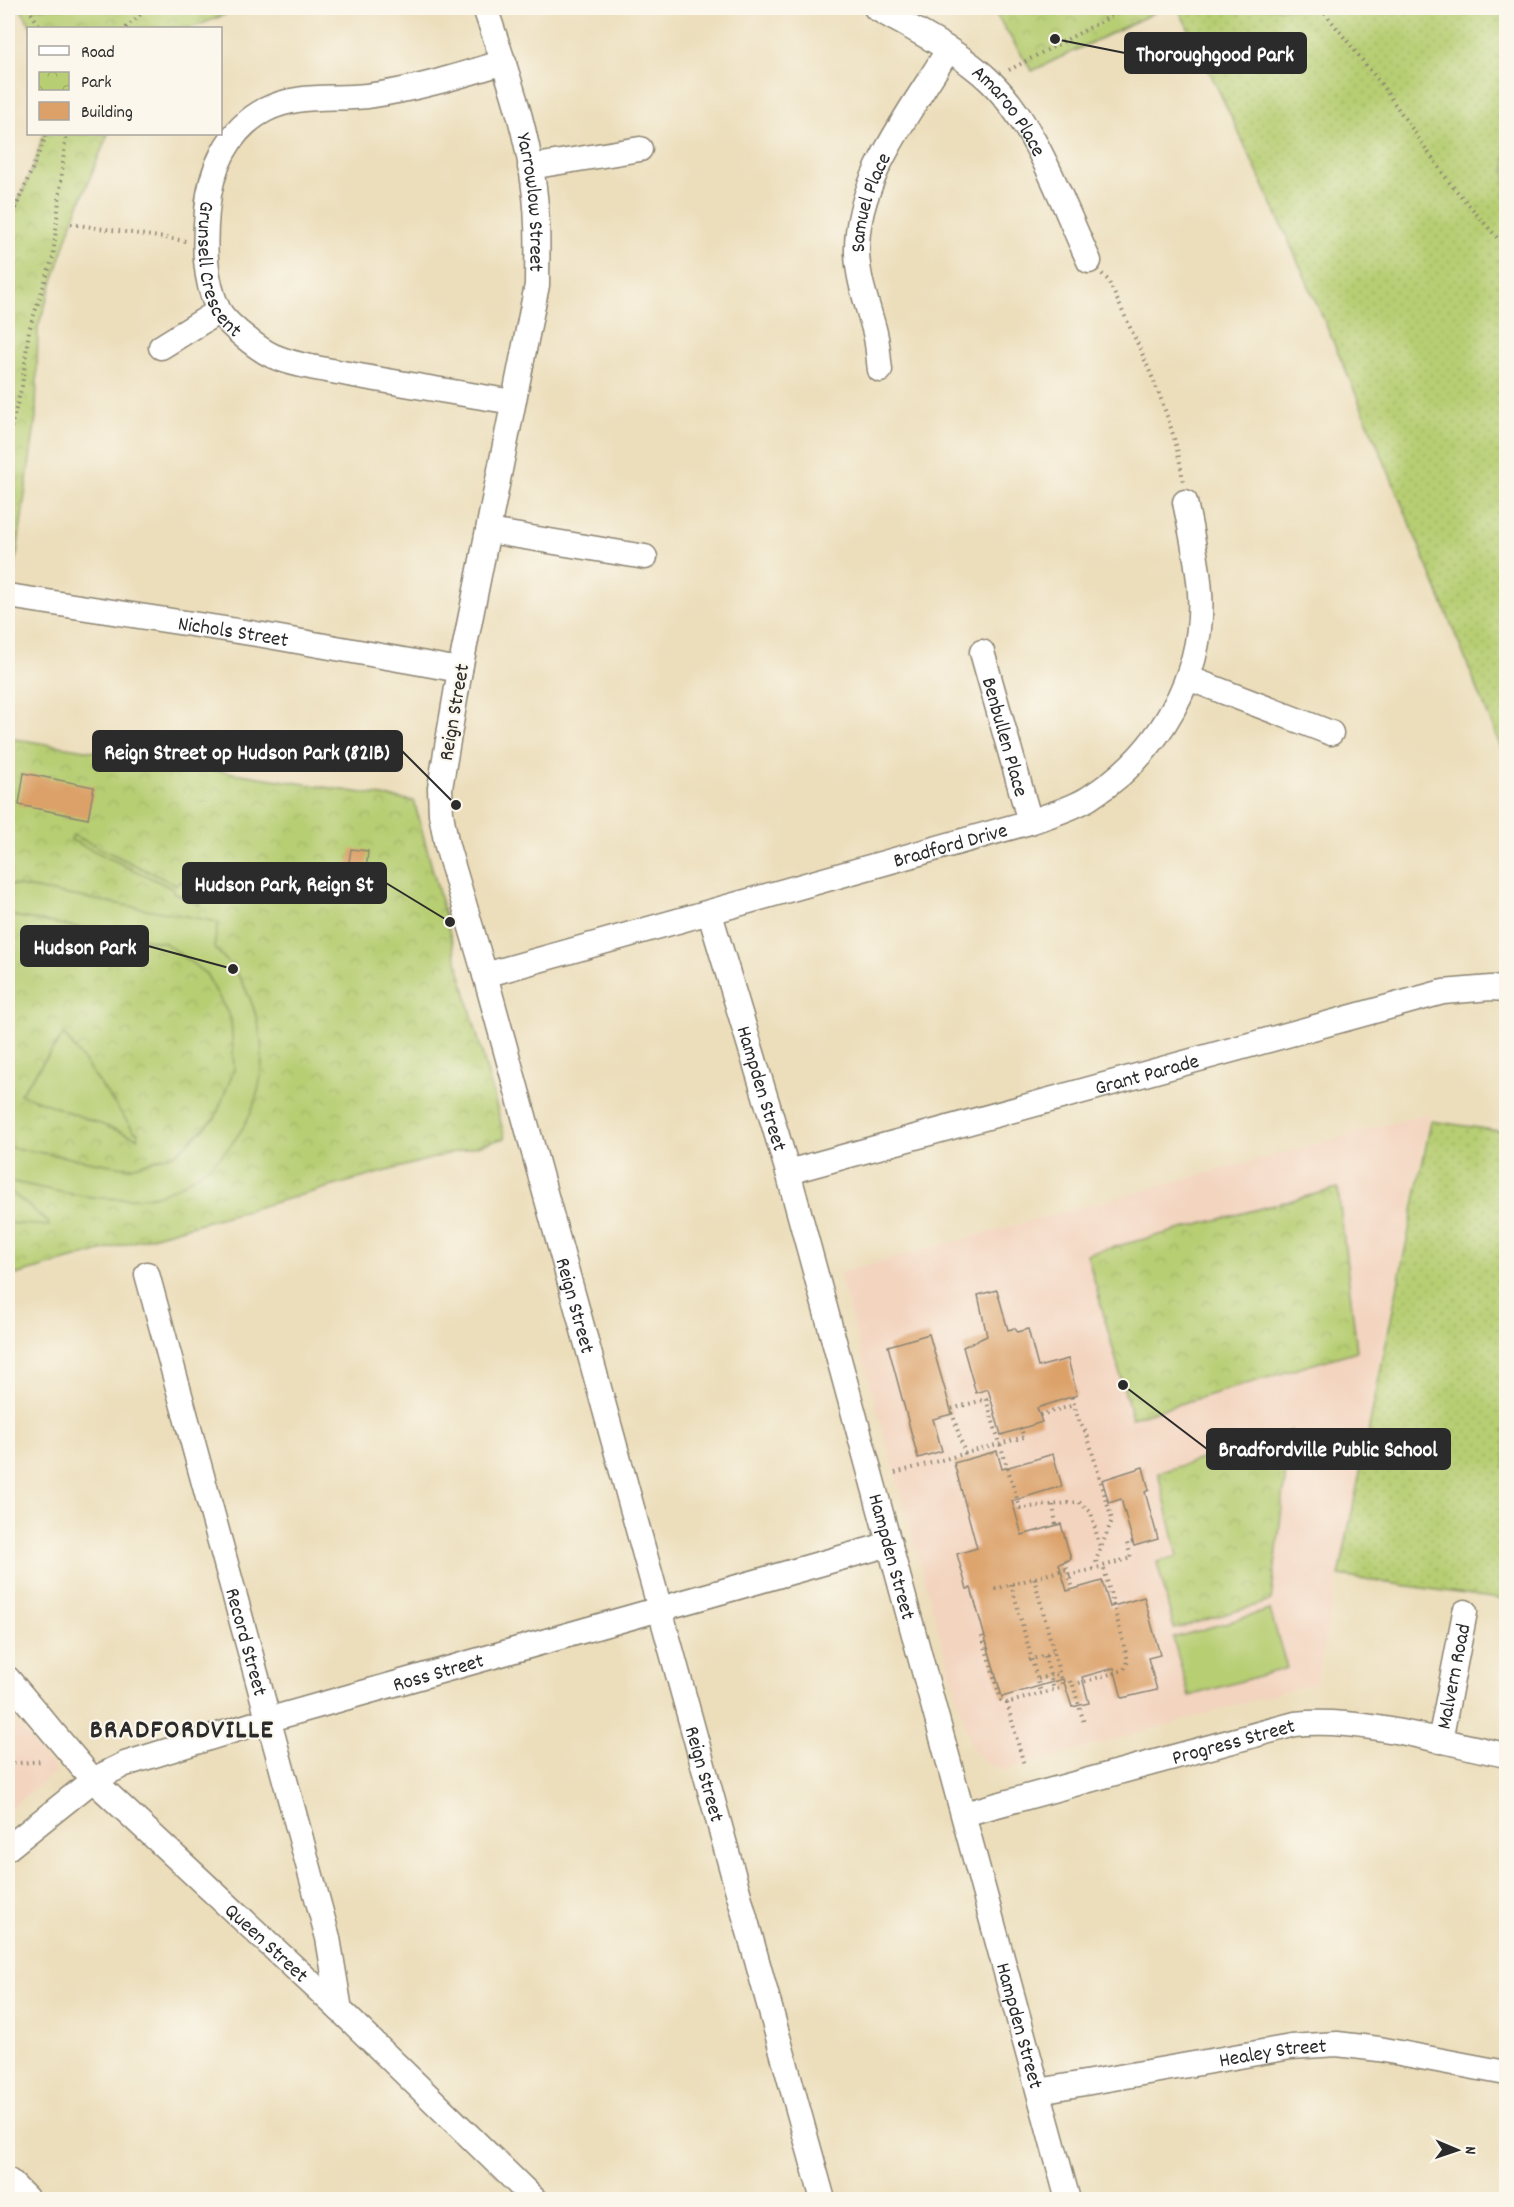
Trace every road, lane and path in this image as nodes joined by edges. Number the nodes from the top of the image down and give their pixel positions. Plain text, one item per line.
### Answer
1 (28, 8) edge
2 (147, 8) edge
3 (485, 8) edge
4 (876, 8) edge
5 (1127, 8) edge
6 (1321, 8) edge
7 (40, 27) edge
8 (127, 27) edge
9 (948, 50) junction
10 (504, 62) junction
11 (990, 81) junction
12 (47, 135) edge
13 (66, 135) edge
14 (640, 149) dead end
15 (531, 167) junction
16 (71, 224) dead end
17 (8, 225) edge
18 (206, 244) junction
19 (1506, 248) edge
20 (1089, 261) joint
21 (219, 311) junction
22 (161, 347) dead end
23 (880, 370) dead end
24 (513, 402) junction
25 (8, 439) edge
26 (1185, 502) joint
27 (489, 531) junction
28 (645, 557) dead end
29 (8, 596) edge
30 (982, 652) dead end
31 (460, 670) junction
32 (1188, 678) junction
33 (1331, 733) dead end
34 (1030, 822) junction
35 (710, 914) junction
36 (485, 975) junction
37 (1506, 989) edge
38 (788, 1172) junction
39 (147, 1274) dead end
40 (1072, 1397) dead end
41 (1074, 1405) junction
42 (1040, 1415) dead end
43 (1021, 1428) dead end
44 (1000, 1444) junction
45 (965, 1454) junction
46 (895, 1473) dead end
47 (1053, 1505) junction
48 (1056, 1525) dead end
49 (1133, 1542) dead end
50 (890, 1544) junction
51 (1100, 1548) junction
52 (1065, 1561) dead end
53 (1103, 1565) junction
54 (1097, 1567) junction
55 (1067, 1569) junction
56 (1069, 1575) junction
57 (1034, 1578) junction
58 (1011, 1584) junction
59 (995, 1589) dead end
60 (1073, 1589) dead end
61 (659, 1610) junction
62 (1465, 1612) dead end
63 (1127, 1627) dead end
64 (1120, 1629) junction
65 (982, 1636) dead end
66 (1053, 1653) junction
67 (1045, 1656) junction
68 (1135, 1657) dead end
69 (1128, 1658) junction
70 (1030, 1660) junction
71 (1060, 1673) junction
72 (1050, 1676) junction
73 (8, 1679) edge
74 (1038, 1679) junction
75 (1079, 1683) dead end
76 (1071, 1684) dead end
77 (1054, 1690) junction
78 (1041, 1694) junction
79 (1007, 1703) junction
80 (267, 1720) junction
81 (1084, 1723) dead end
82 (1440, 1742) junction
83 (1506, 1755) edge
84 (42, 1761) dead end
85 (8, 1764) edge
86 (1024, 1765) dead end
87 (93, 1780) junction
88 (964, 1814) junction
89 (8, 1848) edge
90 (340, 2010) junction
91 (1506, 2073) edge
92 (1039, 2091) junction
93 (8, 2184) edge
94 (24, 2199) edge
95 (535, 2199) edge
96 (823, 2199) edge
97 (1068, 2199) edge

1 - 7 path
2 - 8 path
3 - 10 street, Yarrowlow Street
4 - 9 street, Amaroo Place
5 - 11 path
6 - 19 path
9 - 11 street, Amaroo Place
9 - 23 street, Samuel Place
10 - 15 street, Yarrowlow Street
10 - 18 street, Grunsell Crescent
11 - 20 street, Amaroo Place
12 - 17 path
13 - 25 path
14 - 15 street
15 - 24 street, Yarrowlow Street
16 - 18 path
18 - 21 street, Grunsell Crescent
20 - 26 path
21 - 22 street
21 - 24 street, Grunsell Crescent
24 - 27 street, Reign Street
26 - 32 street, Bradford Drive
27 - 28 street
27 - 31 street, Reign Street
29 - 31 street, Nichols Street
30 - 34 street, Benbullen Place
31 - 36 street, Reign Street
32 - 33 street
32 - 34 street, Bradford Drive
34 - 35 street, Bradford Drive
35 - 36 street, Bradford Drive
35 - 38 street, Hampden Street
36 - 61 street, Reign Street
37 - 38 street, Grant Parade
38 - 50 street, Hampden Street
39 - 80 street, Record Street
40 - 41 path
41 - 42 path
41 - 51 path
43 - 44 path
44 - 45 path
44 - 45 path
44 - 47 path
45 - 46 path
47 - 48 path
47 - 51 path
49 - 53 path
50 - 61 street, Ross Street
50 - 88 street, Hampden Street
51 - 54 path
52 - 55 path
53 - 54 path
53 - 64 path
54 - 56 path
55 - 56 path
55 - 57 path
56 - 60 path
57 - 58 path
57 - 66 path
58 - 59 path
58 - 70 path
61 - 80 street, Ross Street
61 - 96 street, Reign Street
62 - 82 street, Malvern Road
63 - 64 path
64 - 69 path
65 - 79 path
66 - 67 path
66 - 71 path
67 - 70 path
67 - 72 path
68 - 69 path
69 - 75 path
70 - 74 path
71 - 72 path
71 - 77 path
72 - 74 path
72 - 77 path
73 - 87 street, Queen Street
74 - 78 path
76 - 81 path
77 - 78 path
78 - 79 path
79 - 86 path
80 - 87 street, Ross Street
80 - 90 street, Record Street
82 - 83 street, Progress Street
82 - 88 street, Progress Street
84 - 85 path
87 - 89 street, Ross Street
87 - 90 street, Queen Street
88 - 92 street, Hampden Street
90 - 95 street, Queen Street
91 - 92 street, Healey Street
92 - 97 street, Hampden Street
93 - 94 main road

